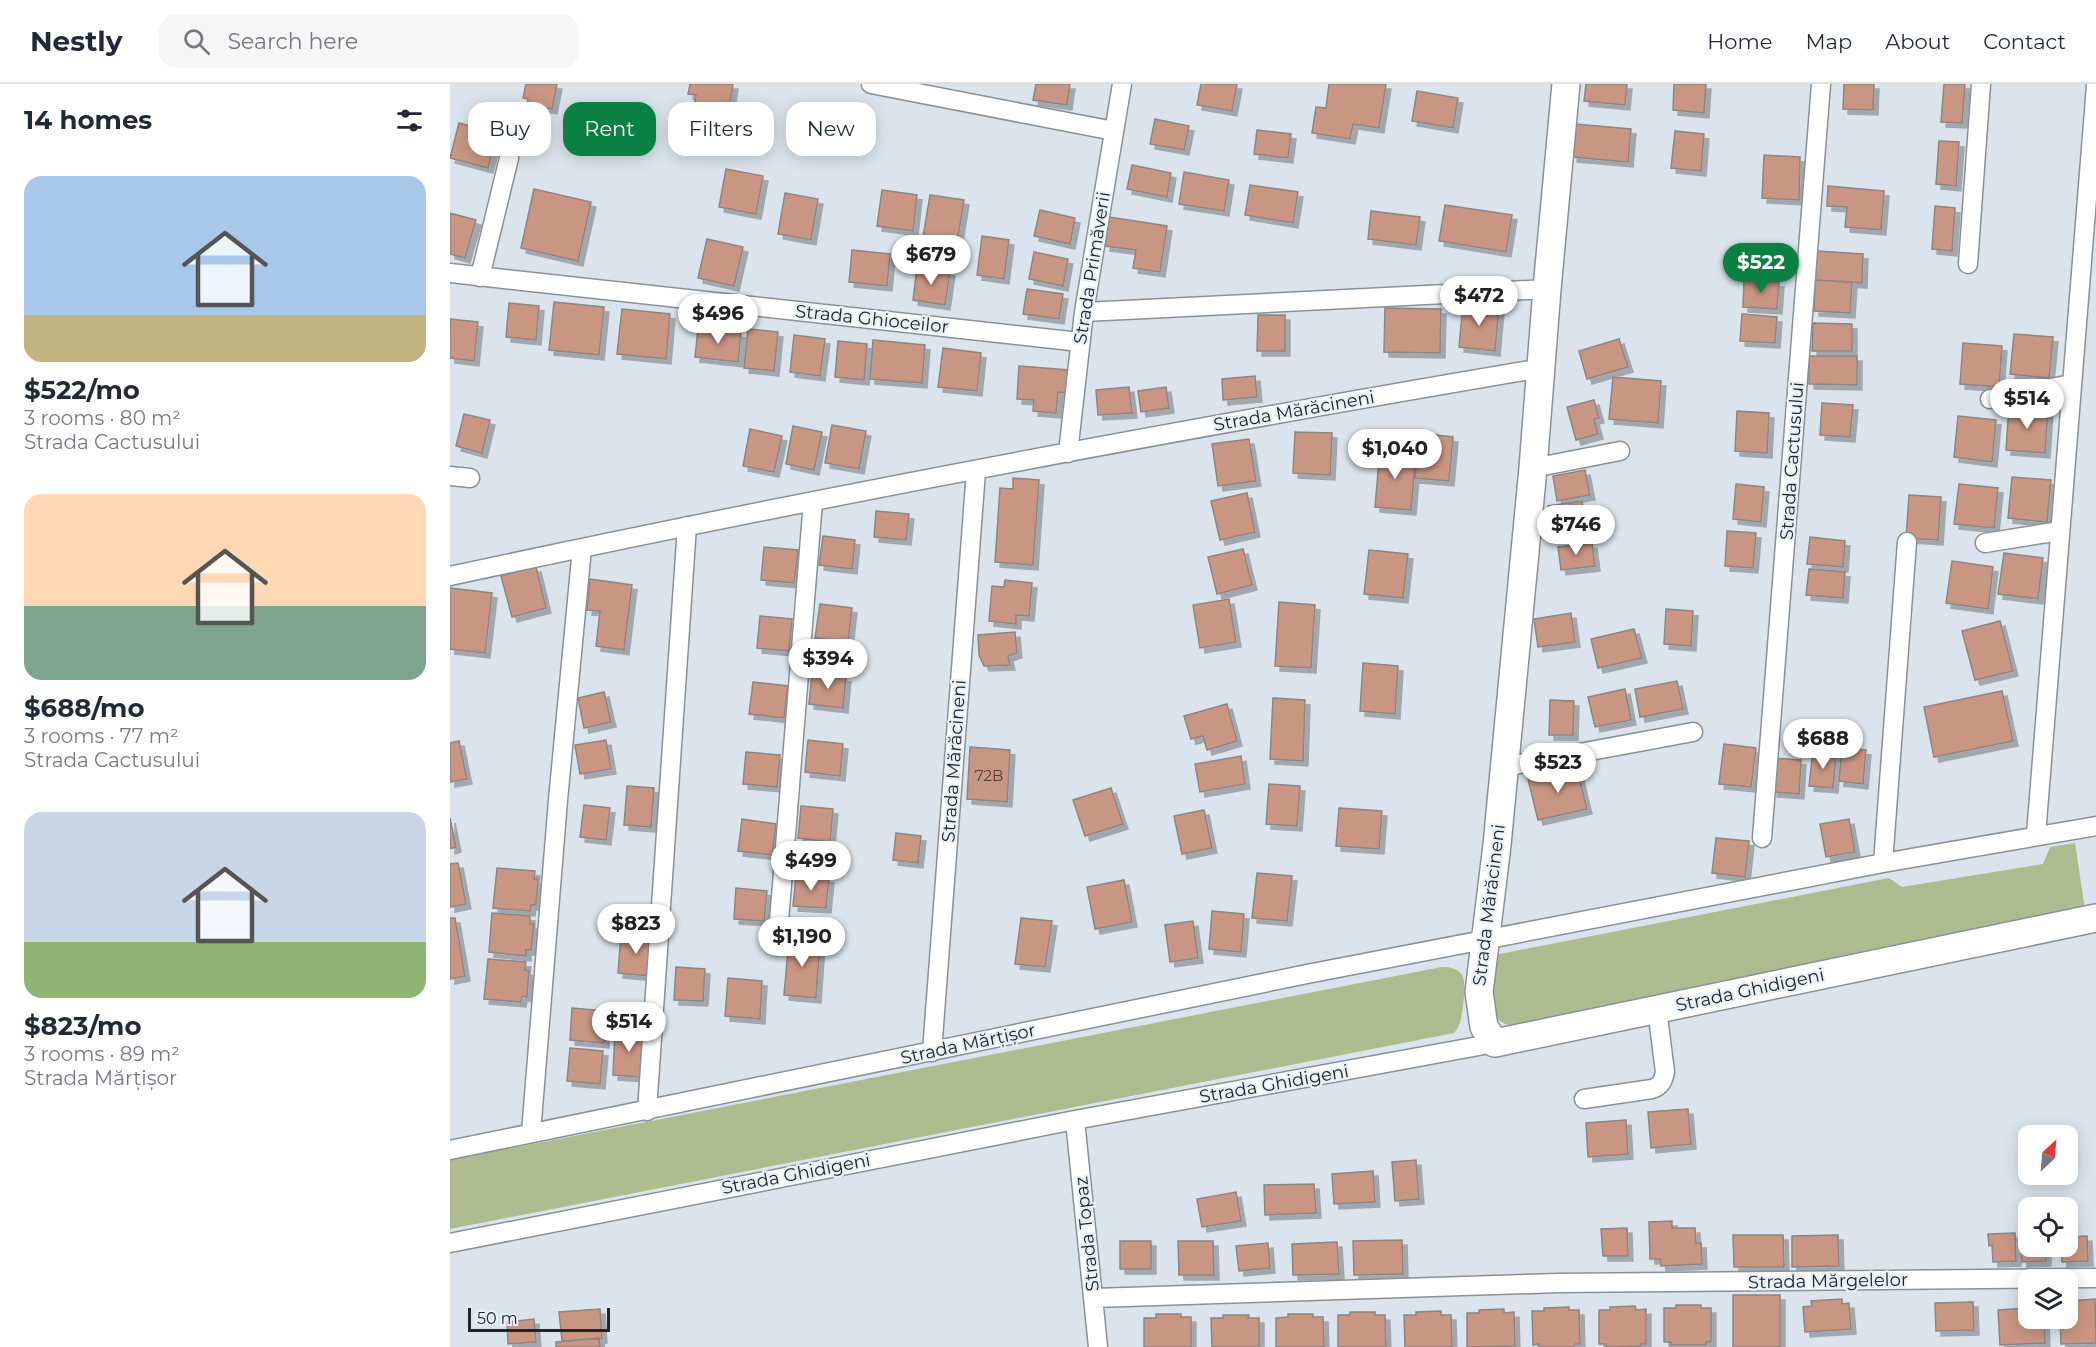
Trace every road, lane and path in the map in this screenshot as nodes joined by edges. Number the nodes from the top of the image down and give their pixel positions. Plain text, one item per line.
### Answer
1 (871, 84) edge
2 (1122, 84) edge
3 (1566, 84) edge
4 (1821, 84) edge
5 (1981, 84) edge
6 (2096, 86) edge
7 (1114, 131) junction
8 (509, 158) dead end
9 (1968, 264) dead end
10 (450, 273) edge
11 (480, 277) junction
12 (1547, 289) junction
13 (1084, 312) junction
14 (1080, 342) junction
15 (1542, 368) junction
16 (2072, 384) junction
17 (1990, 399) dead end
18 (1620, 451) dead end
19 (1068, 453) junction
20 (1533, 468) junction
21 (976, 471) junction
22 (450, 476) edge
23 (470, 478) dead end
24 (813, 501) junction
25 (687, 526) junction
26 (2060, 531) junction
27 (1907, 542) dead end
28 (1985, 543) dead end
29 (582, 548) junction
30 (450, 576) edge
31 (1693, 732) dead end
32 (1504, 767) junction
33 (2096, 825) edge
34 (2036, 835) junction
35 (1762, 838) dead end
36 (1883, 863) junction
37 (2096, 918) edge
38 (1486, 940) junction
39 (777, 946) dead end
40 (1657, 1009) junction
41 (1495, 1043) junction
42 (932, 1052) junction
43 (1584, 1099) dead end
44 (647, 1111) junction
45 (1074, 1120) junction
46 (531, 1133) junction
47 (450, 1150) edge
48 (450, 1243) edge
49 (2096, 1278) edge
50 (1094, 1298) junction
51 (1098, 1347) edge

1 - 7 street
2 - 7 street, Strada Primăverii
3 - 12 street, Strada Mărăcineni
4 - 35 street, Strada Cactusului
5 - 9 street
6 - 16 street
7 - 13 street, Strada Primăverii
8 - 11 street
10 - 11 street, Strada Ghioceilor
11 - 14 street, Strada Ghioceilor
12 - 13 street
12 - 15 street, Strada Mărăcineni
13 - 14 street, Strada Primăverii
14 - 19 street, Strada Primăverii
15 - 19 street, Strada Mărăcineni
15 - 20 street, Strada Mărăcineni
16 - 17 street
16 - 26 street
18 - 20 street
19 - 21 street, Strada Mărăcineni
20 - 32 street, Strada Mărăcineni
21 - 24 street, Strada Mărăcineni
21 - 42 street, Strada Mărăcineni
22 - 23 street
24 - 25 street, Strada Mărăcineni
24 - 39 street
25 - 29 street, Strada Mărăcineni
25 - 44 street
26 - 28 street
26 - 34 street
27 - 36 street
29 - 30 street, Strada Mărăcineni
29 - 46 street
31 - 32 street
32 - 38 street, Strada Mărăcineni
33 - 34 street, Strada Mărțișor
34 - 36 street, Strada Mărțișor
36 - 38 street, Strada Mărțișor
37 - 40 street, Strada Ghidigeni
38 - 41 street, Strada Mărăcineni
38 - 42 street, Strada Mărțișor
40 - 41 street, Strada Ghidigeni
40 - 43 street
41 - 45 street, Strada Ghidigeni
42 - 44 street, Strada Mărțișor
44 - 46 street, Strada Mărțișor
45 - 48 street, Strada Ghidigeni
45 - 50 street, Strada Topaz
46 - 47 street, Strada Mărțișor
49 - 50 street, Strada Mărgelelor
50 - 51 street, Strada Topaz

